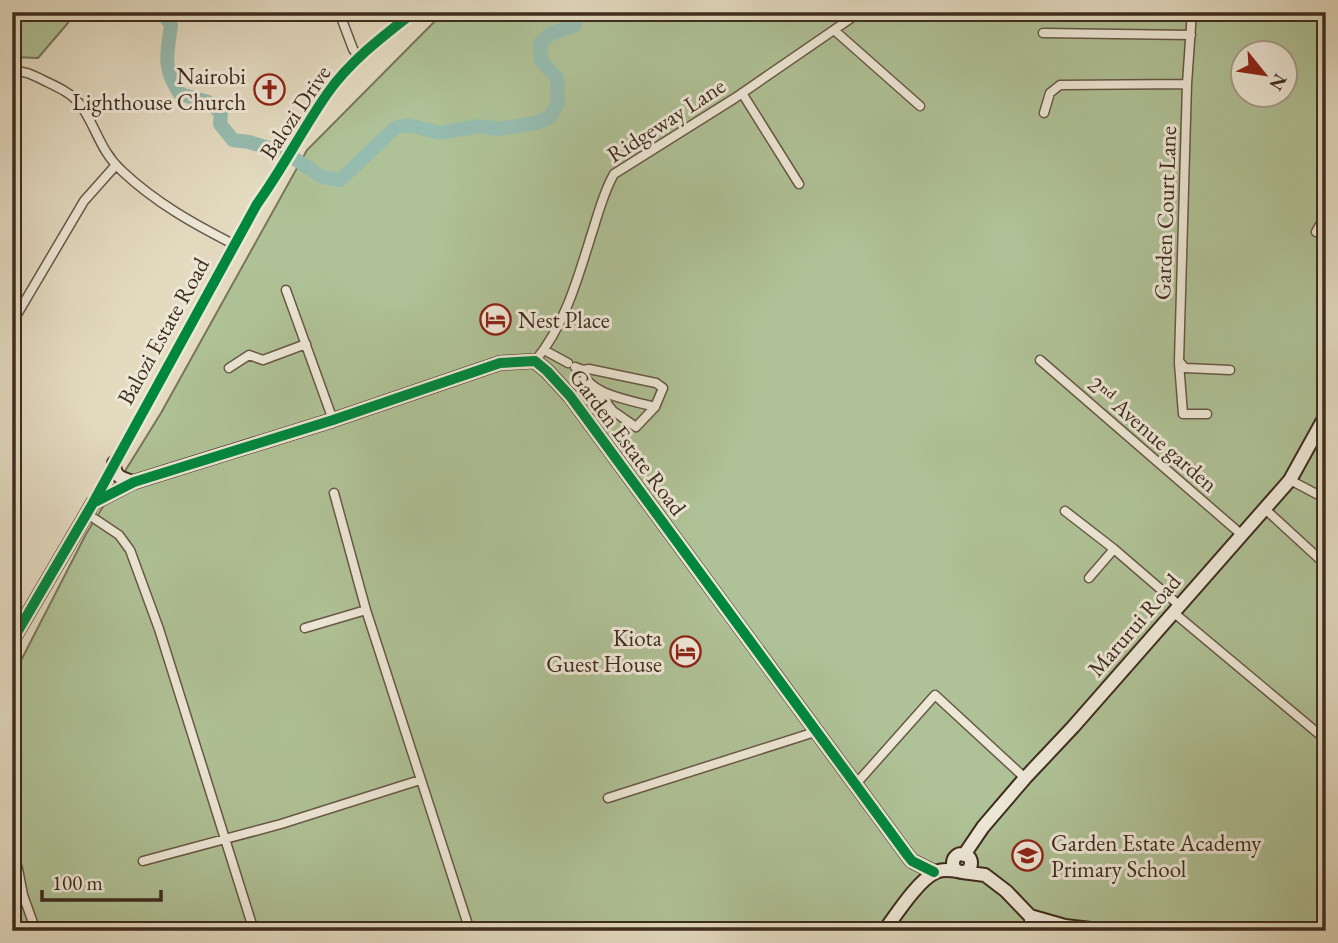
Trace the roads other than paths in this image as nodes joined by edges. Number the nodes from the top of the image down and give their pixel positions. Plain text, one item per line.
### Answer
1 (339, 12) edge
2 (414, 12) edge
3 (860, 12) edge
4 (1192, 12) edge
5 (1317, 12) edge
6 (1326, 24) edge
7 (834, 30) junction
8 (1043, 33) dead end
9 (1191, 35) junction
10 (360, 59) junction
11 (12, 71) edge
12 (1187, 84) junction
13 (742, 93) junction
14 (920, 106) dead end
15 (1044, 113) dead end
16 (116, 165) junction
17 (274, 181) joint
18 (799, 184) dead end
19 (1326, 214) edge
20 (1316, 232) dead end
21 (235, 245) junction
22 (286, 290) dead end
23 (12, 323) edge
24 (306, 344) junction
25 (544, 350) junction
26 (1040, 360) dead end
27 (535, 361) junction
28 (1179, 363) junction
29 (576, 367) junction
30 (229, 368) dead end
31 (1230, 370) dead end
32 (596, 390) junction
33 (655, 407) junction
34 (1207, 414) dead end
35 (1326, 415) edge
36 (333, 420) junction
37 (114, 463) junction
38 (1290, 480) junction
39 (134, 482) junction
40 (334, 493) dead end
41 (1326, 499) edge
42 (89, 508) junction
43 (1265, 509) junction
44 (1065, 511) dead end
45 (1242, 535) junction
46 (1114, 549) junction
47 (1326, 565) edge
48 (1089, 578) dead end
49 (1176, 608) junction
50 (366, 610) junction
51 (305, 628) dead end
52 (12, 640) edge
53 (815, 732) junction
54 (16, 739) dead end
55 (1326, 740) edge
56 (12, 752) edge
57 (1025, 778) junction
58 (420, 780) junction
59 (855, 785) junction
60 (608, 798) dead end
61 (225, 839) junction
62 (12, 850) edge
63 (912, 861) junction
64 (144, 862) dead end
65 (962, 863) junction
66 (937, 871) junction
67 (922, 883) junction
68 (1030, 916) junction
69 (1103, 930) edge
70 (36, 931) edge
71 (254, 931) edge
72 (470, 931) edge
73 (884, 931) edge
74 (1027, 931) edge

1 - 10 street
2 - 10 street, Balozi Drive
3 - 7 street, Ridgeway Lane
4 - 9 street, Garden Court Lane
5 - 6 street
7 - 13 street, Ridgeway Lane
7 - 14 street
8 - 9 street
9 - 12 street, Garden Court Lane
10 - 17 street, Balozi Drive
11 - 16 street
12 - 15 street
12 - 28 street, Garden Court Lane
13 - 18 street
13 - 25 street, Ridgeway Lane
16 - 21 street
16 - 23 street
17 - 21 street, Balozi Estate Road
19 - 20 street
21 - 37 street, Balozi Estate Road
22 - 24 street
24 - 30 street
24 - 36 street
25 - 27 street, Ridgeway Lane
25 - 29 street
26 - 45 street, 2ⁿᵈ Avenue garden
27 - 36 street, Garden Estate Road
27 - 53 street, Garden Estate Road
28 - 31 street
28 - 34 street, Garden Court Lane
29 - 32 street
29 - 33 street
32 - 33 street
32 - 33 street
35 - 38 street, Marurui Road
36 - 39 street, Garden Estate Road
37 - 39 street
37 - 42 street, Balozi Estate Road
38 - 41 street
38 - 43 street, Marurui Road
39 - 42 street, Garden Estate Road
40 - 50 street
42 - 52 street
42 - 61 street
43 - 45 street, Marurui Road
43 - 47 street
44 - 46 street
45 - 49 street, Marurui Road
46 - 48 street
46 - 49 street
49 - 55 street
49 - 57 street, Marurui Road
50 - 51 street
50 - 58 street
53 - 59 street, Garden Estate Road
53 - 60 street
54 - 56 street
57 - 59 street
57 - 65 street, Marurui Road
58 - 61 street
58 - 72 street
59 - 63 street, Garden Estate Road
61 - 64 street
61 - 71 street
62 - 70 street
63 - 66 street, Garden Estate Road
63 - 67 street
65 - 66 street, Garden Estate Road
65 - 68 street, Garden Estate Road
66 - 67 street
67 - 73 street
68 - 69 street
68 - 74 street

